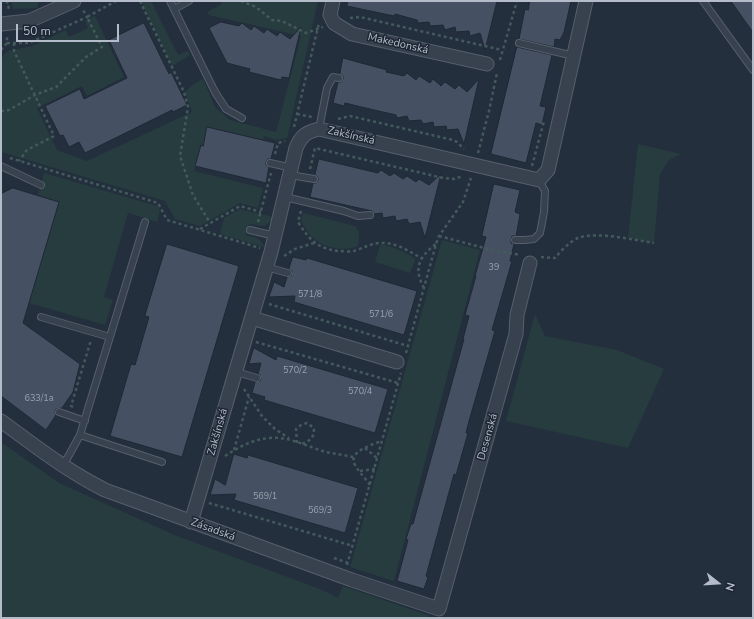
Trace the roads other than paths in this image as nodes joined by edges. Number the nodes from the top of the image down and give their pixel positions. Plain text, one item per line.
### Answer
1 (170, 1) edge
2 (189, 1) edge
3 (333, 1) edge
4 (586, 1) edge
5 (703, 1) edge
6 (70, 4) edge
7 (174, 9) junction
8 (1, 24) edge
9 (519, 43) dead end
10 (574, 56) junction
11 (494, 66) road end
12 (753, 70) edge
13 (339, 78) dead end
14 (242, 118) dead end
15 (319, 124) junction
16 (272, 164) road end
17 (1, 166) edge
18 (291, 171) junction
19 (311, 178) road end
20 (539, 180) junction
21 (41, 185) dead end
22 (285, 197) junction
23 (370, 215) dead end
24 (145, 222) dead end
25 (253, 230) road end
26 (275, 236) junction
27 (515, 240) dead end
28 (532, 259) road end
29 (266, 268) junction
30 (288, 273) dead end
31 (41, 317) dead end
32 (252, 318) junction
33 (110, 337) junction
34 (401, 363) road end
35 (236, 372) junction
36 (257, 378) dead end
37 (59, 412) dead end
38 (1, 421) edge
39 (85, 421) junction
40 (80, 435) junction
41 (162, 462) dead end
42 (63, 466) junction
43 (191, 522) junction
44 (439, 609) joint

1 - 7 lane
2 - 7 lane
3 - 11 street, Makedonská
4 - 10 street
5 - 12 lane
6 - 8 street
7 - 14 lane
9 - 10 lane
10 - 20 street
13 - 15 lane
15 - 18 street, Zakšínská
15 - 20 street, Zakšínská
16 - 18 lane
17 - 21 lane
18 - 19 lane
18 - 22 street, Zakšínská
20 - 27 lane
22 - 23 lane
22 - 26 street, Zakšínská
24 - 33 lane
25 - 26 lane
26 - 29 street, Zakšínská
28 - 44 street, Desenská
29 - 30 lane
29 - 32 street, Zakšínská
31 - 33 lane
32 - 34 street
32 - 35 street, Zakšínská
33 - 39 lane
35 - 36 lane
35 - 43 street, Zakšínská
37 - 39 lane
38 - 42 street, Zásadská
39 - 40 lane
40 - 41 lane
40 - 42 lane
42 - 43 street, Zásadská
43 - 44 street, Zásadská

